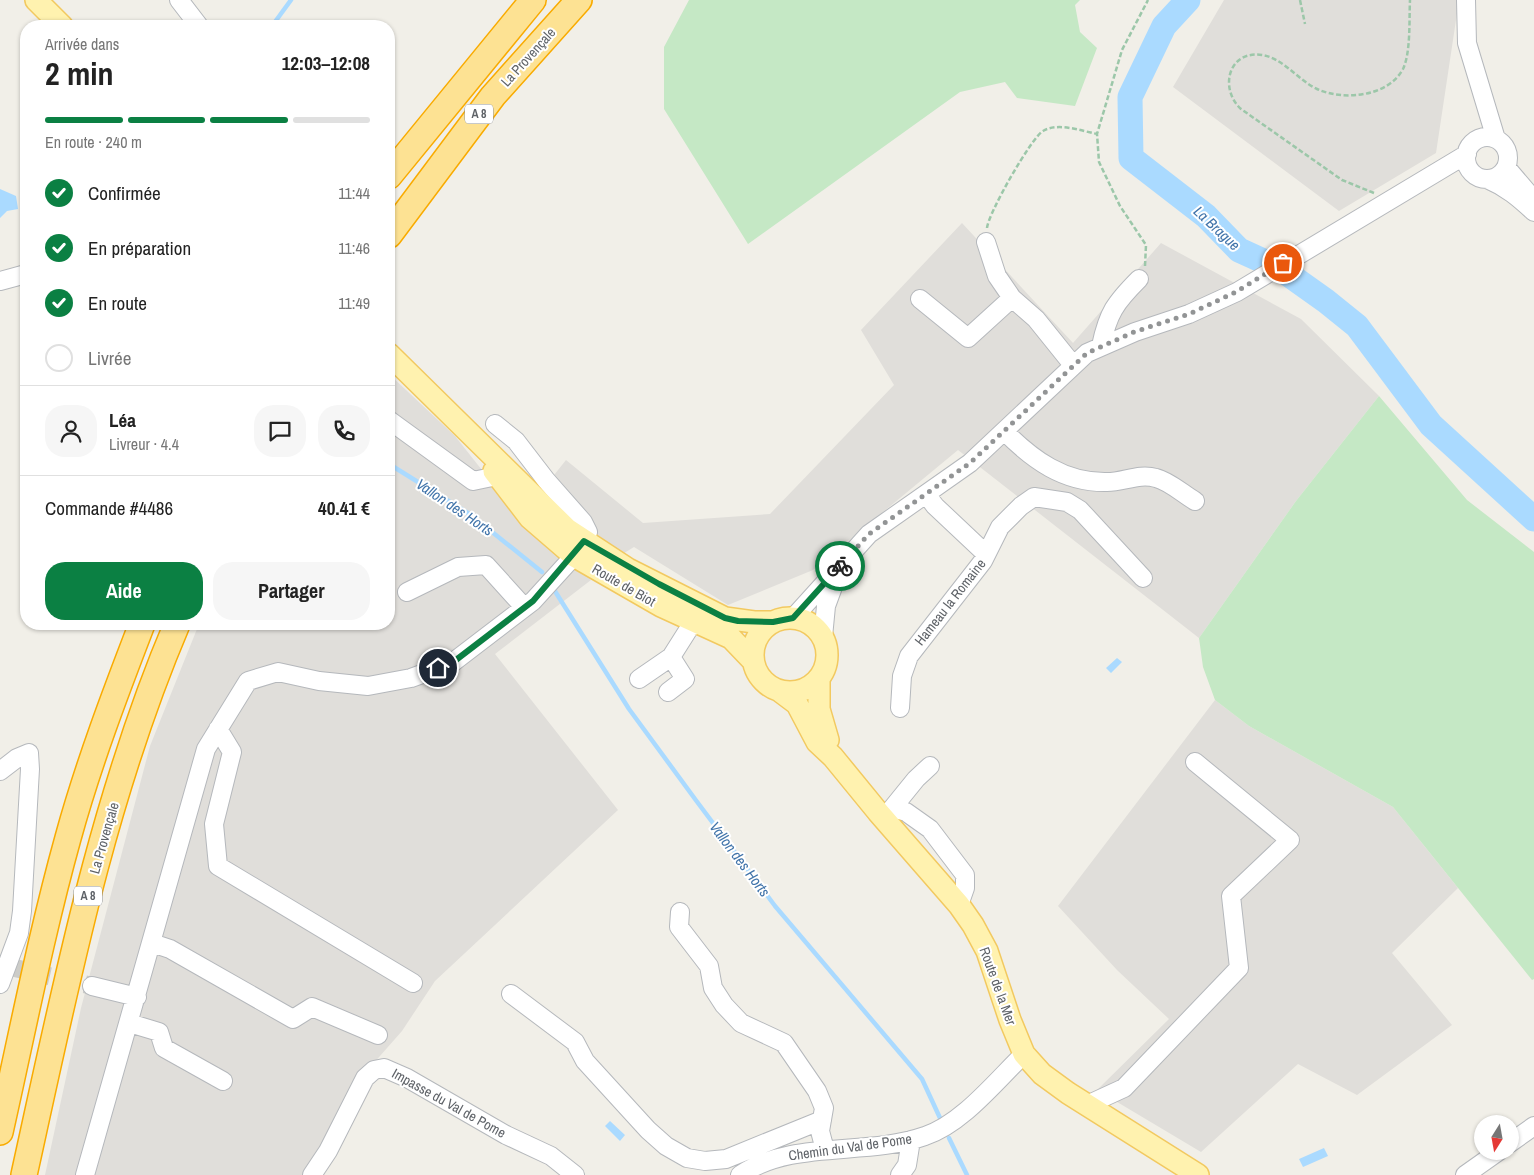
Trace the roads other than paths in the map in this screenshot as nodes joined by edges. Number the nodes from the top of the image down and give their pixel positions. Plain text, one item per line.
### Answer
1 (36, 0) edge
2 (179, 0) edge
3 (533, 0) edge
4 (579, 0) edge
5 (1466, 0) edge
6 (56, 20) edge
7 (195, 20) edge
8 (1480, 88) junction
9 (1478, 139) junction
10 (1496, 139) junction
11 (1467, 154) junction
12 (1506, 167) junction
13 (395, 169) edge
14 (1481, 177) junction
15 (1423, 180) junction
16 (1534, 200) edge
17 (1534, 212) edge
18 (395, 227) edge
19 (986, 242) road end
20 (20, 276) edge
21 (1139, 279) road end
22 (0, 281) edge
23 (1012, 298) junction
24 (920, 299) dead end
25 (1101, 346) junction
26 (395, 360) edge
27 (1073, 365) junction
28 (395, 424) edge
29 (495, 424) dead end
30 (1004, 431) junction
31 (474, 439) junction
32 (497, 476) junction
33 (930, 491) junction
34 (1195, 501) dead end
35 (552, 514) junction
36 (579, 548) junction
37 (989, 549) junction
38 (840, 566) junction
39 (1143, 578) dead end
40 (407, 592) dead end
41 (524, 607) junction
42 (725, 618) junction
43 (783, 620) junction
44 (698, 623) junction
45 (140, 630) edge
46 (175, 630) edge
47 (823, 637) junction
48 (670, 656) junction
49 (753, 661) junction
50 (639, 679) dead end
51 (819, 680) junction
52 (668, 692) dead end
53 (781, 692) junction
54 (900, 708) dead end
55 (218, 729) junction
56 (833, 757) junction
57 (1194, 762) dead end
58 (930, 766) dead end
59 (0, 771) edge
60 (889, 814) junction
61 (959, 905) junction
62 (680, 912) dead end
63 (152, 943) junction
64 (3, 965) edge
65 (413, 983) dead end
66 (0, 984) edge
67 (92, 986) tunnel mouth
68 (511, 994) dead end
69 (137, 997) junction
70 (129, 1023) junction
71 (378, 1035) dead end
72 (1024, 1054) junction
73 (223, 1080) dead end
74 (1087, 1105) junction
75 (822, 1120) junction
76 (1534, 1126) edge
77 (0, 1132) edge
78 (1519, 1137) edge
79 (910, 1140) junction
80 (825, 1150) junction
81 (1486, 1160) edge
82 (908, 1172) edge
83 (24, 1175) edge
84 (84, 1175) edge
85 (312, 1175) edge
86 (575, 1175) edge
87 (740, 1175) edge
88 (1198, 1175) edge
89 (1465, 1175) edge

1 - 6 main road
2 - 7 street
3 - 13 highway, A 8
4 - 18 highway, La Provençale / A 8
5 - 8 street
8 - 9 street
8 - 10 street
9 - 10 street
9 - 11 street
10 - 12 street
11 - 14 street
11 - 15 street
12 - 14 street
12 - 16 street
14 - 15 street
14 - 17 street
15 - 25 street
19 - 23 street
20 - 22 street
21 - 25 street
23 - 24 street
23 - 27 street
25 - 27 street
26 - 31 main road, Route de Biot
27 - 30 street
28 - 32 street
29 - 36 street
30 - 33 street
30 - 34 street
31 - 32 main road, Route de Biot
31 - 35 main road, Route de Biot
32 - 35 street
32 - 36 main road, Route de Biot
33 - 37 street, Hameau la Romaine
33 - 38 street
35 - 36 main road, Route de Biot
36 - 41 street
36 - 42 main road, Route de Biot
36 - 44 main road, Route de Biot
37 - 39 street, Hameau la Romaine
37 - 54 street, Hameau la Romaine
38 - 43 street
38 - 47 street
40 - 41 street
41 - 55 street
42 - 43 main road, Route de Biot
42 - 44 street
43 - 47 main road
43 - 49 main road
44 - 48 street
44 - 49 main road, Route de Biot
45 - 77 highway, A 8
46 - 83 highway, La Provençale / A 8
47 - 51 main road
48 - 50 street
48 - 52 street
49 - 53 main road
51 - 53 main road
51 - 56 main road
53 - 56 main road, Route de la Mer
55 - 63 street
55 - 65 street
56 - 60 main road, Route de la Mer
57 - 74 street
58 - 60 street
59 - 64 street
60 - 61 main road, Route de la Mer
60 - 61 street
61 - 72 main road, Route de la Mer
62 - 75 street
63 - 69 street
63 - 71 street
64 - 66 street
67 - 69 street
68 - 75 street
69 - 70 street
70 - 73 street
70 - 84 street
72 - 74 main road, Route de la Mer
72 - 79 street, Chemin du Val de Pome
74 - 88 main road, Route de la Mer
75 - 80 street
76 - 78 street
79 - 80 street, Chemin du Val de Pome
79 - 82 street
80 - 87 street, Chemin du Val de Pome
81 - 89 street
85 - 86 street, Impasse du Val de Pome

